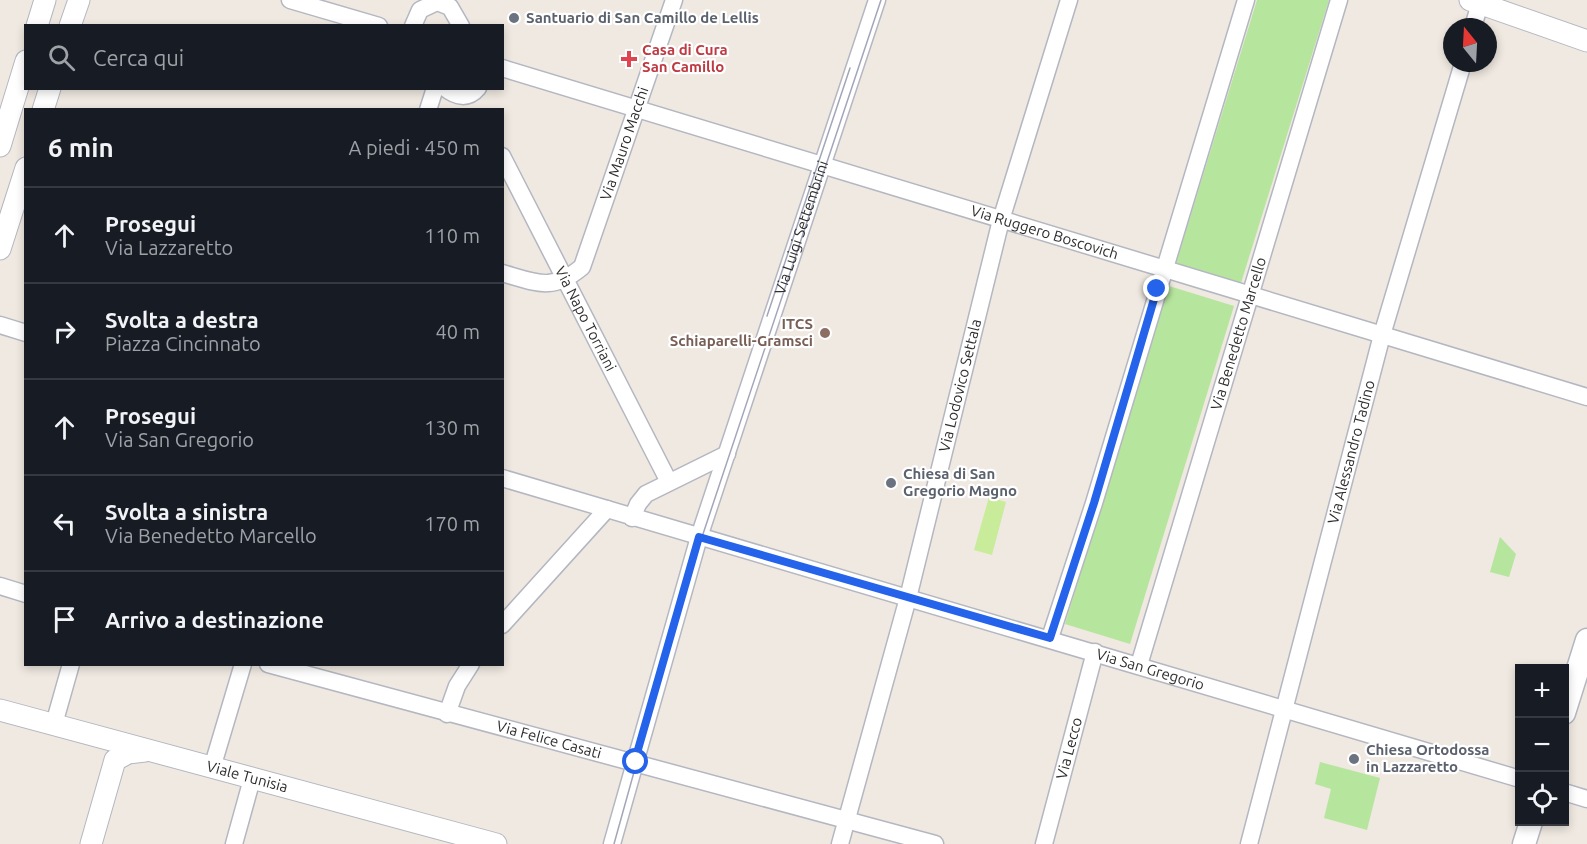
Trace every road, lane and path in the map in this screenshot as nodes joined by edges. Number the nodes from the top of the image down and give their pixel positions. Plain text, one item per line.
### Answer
1 (45, 0) edge
2 (79, 0) edge
3 (291, 0) edge
4 (674, 0) edge
5 (877, 0) edge
6 (1069, 0) edge
7 (1246, 0) edge
8 (1339, 0) edge
9 (1477, 1) edge
10 (435, 2) edge
11 (1474, 18) edge
12 (38, 24) edge
13 (71, 24) edge
14 (372, 24) edge
15 (414, 24) edge
16 (460, 24) edge
17 (1587, 41) edge
18 (24, 67) edge
19 (504, 69) edge
20 (1460, 72) edge
21 (49, 90) edge
22 (434, 90) edge
23 (448, 90) edge
24 (476, 98) edge
25 (44, 108) edge
26 (429, 108) edge
27 (638, 110) junction
28 (3, 123) edge
29 (0, 146) edge
30 (504, 160) edge
31 (822, 166) junction
32 (24, 174) edge
33 (1001, 220) junction
34 (0, 249) edge
35 (1163, 270) junction
36 (504, 274) edge
37 (566, 280) junction
38 (1252, 296) junction
39 (0, 325) edge
40 (24, 332) edge
41 (1382, 335) junction
42 (1587, 397) edge
43 (727, 454) junction
44 (504, 479) edge
45 (669, 482) junction
46 (608, 509) junction
47 (632, 518) junction
48 (699, 537) junction
49 (0, 586) edge
50 (24, 593) edge
51 (908, 598) junction
52 (504, 623) edge
53 (1050, 638) junction
54 (1587, 640) edge
55 (1095, 652) junction
56 (1139, 665) junction
57 (70, 666) edge
58 (242, 666) edge
59 (275, 666) edge
60 (470, 666) edge
61 (1569, 697) edge
62 (1284, 709) junction
63 (0, 710) edge
64 (447, 714) junction
65 (54, 724) junction
66 (83, 733) junction
67 (149, 751) junction
68 (115, 760) junction
69 (634, 762) junction
70 (212, 768) junction
71 (1515, 778) edge
72 (252, 779) junction
73 (1569, 794) edge
74 (1587, 799) edge
75 (846, 820) junction
76 (1530, 826) edge
77 (455, 839) edge
78 (91, 844) edge
79 (234, 844) edge
80 (496, 844) edge
81 (612, 844) edge
82 (840, 844) edge
83 (935, 844) edge
84 (1044, 844) edge
85 (1250, 844) edge
86 (1524, 844) edge

1 - 12 street
2 - 13 street
3 - 14 street
4 - 27 street, Via Mauro Macchi
5 - 31 street, Via Luigi Settembrini
6 - 33 street, Via Lodovico Settala
7 - 35 street
8 - 38 street, Via Benedetto Marcello
9 - 11 street
9 - 17 street
10 - 15 street
10 - 16 street
18 - 28 street
19 - 27 street, Via Ruggero Boscovich
20 - 41 street, Via Alessandro Tadino
21 - 25 street
22 - 26 street
23 - 24 street
27 - 31 street, Via Ruggero Boscovich
27 - 37 street, Via Mauro Macchi
28 - 29 street
30 - 37 street, Via Napo Torriani
31 - 33 street, Via Ruggero Boscovich
31 - 43 street, Via Luigi Settembrini
32 - 34 street
33 - 35 street, Via Ruggero Boscovich
33 - 51 street, Via Lodovico Settala
35 - 38 street, Via Ruggero Boscovich
35 - 53 street
36 - 37 street
37 - 45 street, Via Napo Torriani
38 - 41 street, Via Ruggero Boscovich
38 - 56 street, Via Benedetto Marcello
39 - 40 street
41 - 42 street, Via Ruggero Boscovich
41 - 62 street, Via Alessandro Tadino
43 - 45 street
43 - 48 street, Via Luigi Settembrini
44 - 46 street
45 - 47 street
46 - 47 street, Via San Gregorio
46 - 52 street
47 - 48 street, Via San Gregorio
48 - 51 street, Via San Gregorio
48 - 69 street, Via Luigi Settembrini
49 - 50 street
51 - 53 street, Via San Gregorio
51 - 75 street, Via Lodovico Settala
53 - 55 street, Via San Gregorio
54 - 61 main road
55 - 56 street, Via San Gregorio
55 - 84 street, Via Lecco
56 - 62 street, Via San Gregorio
57 - 65 street
58 - 70 street
59 - 64 street, Via Felice Casati
60 - 64 street
62 - 71 street, Via San Gregorio
62 - 85 street, Via Alessandro Tadino
63 - 65 street, Viale Tunisia
64 - 69 street, Via Felice Casati
65 - 66 street, Viale Tunisia
66 - 67 street, Viale Tunisia
66 - 68 street
67 - 68 street
67 - 70 street, Viale Tunisia
68 - 78 street
69 - 75 street, Via Felice Casati
69 - 81 street, Via Luigi Settembrini
70 - 72 street, Viale Tunisia
72 - 77 street, Viale Tunisia
72 - 79 street
73 - 74 street
75 - 82 street, Via Lodovico Settala
75 - 83 street, Via Felice Casati
76 - 86 main road
77 - 80 street, Viale Tunisia

